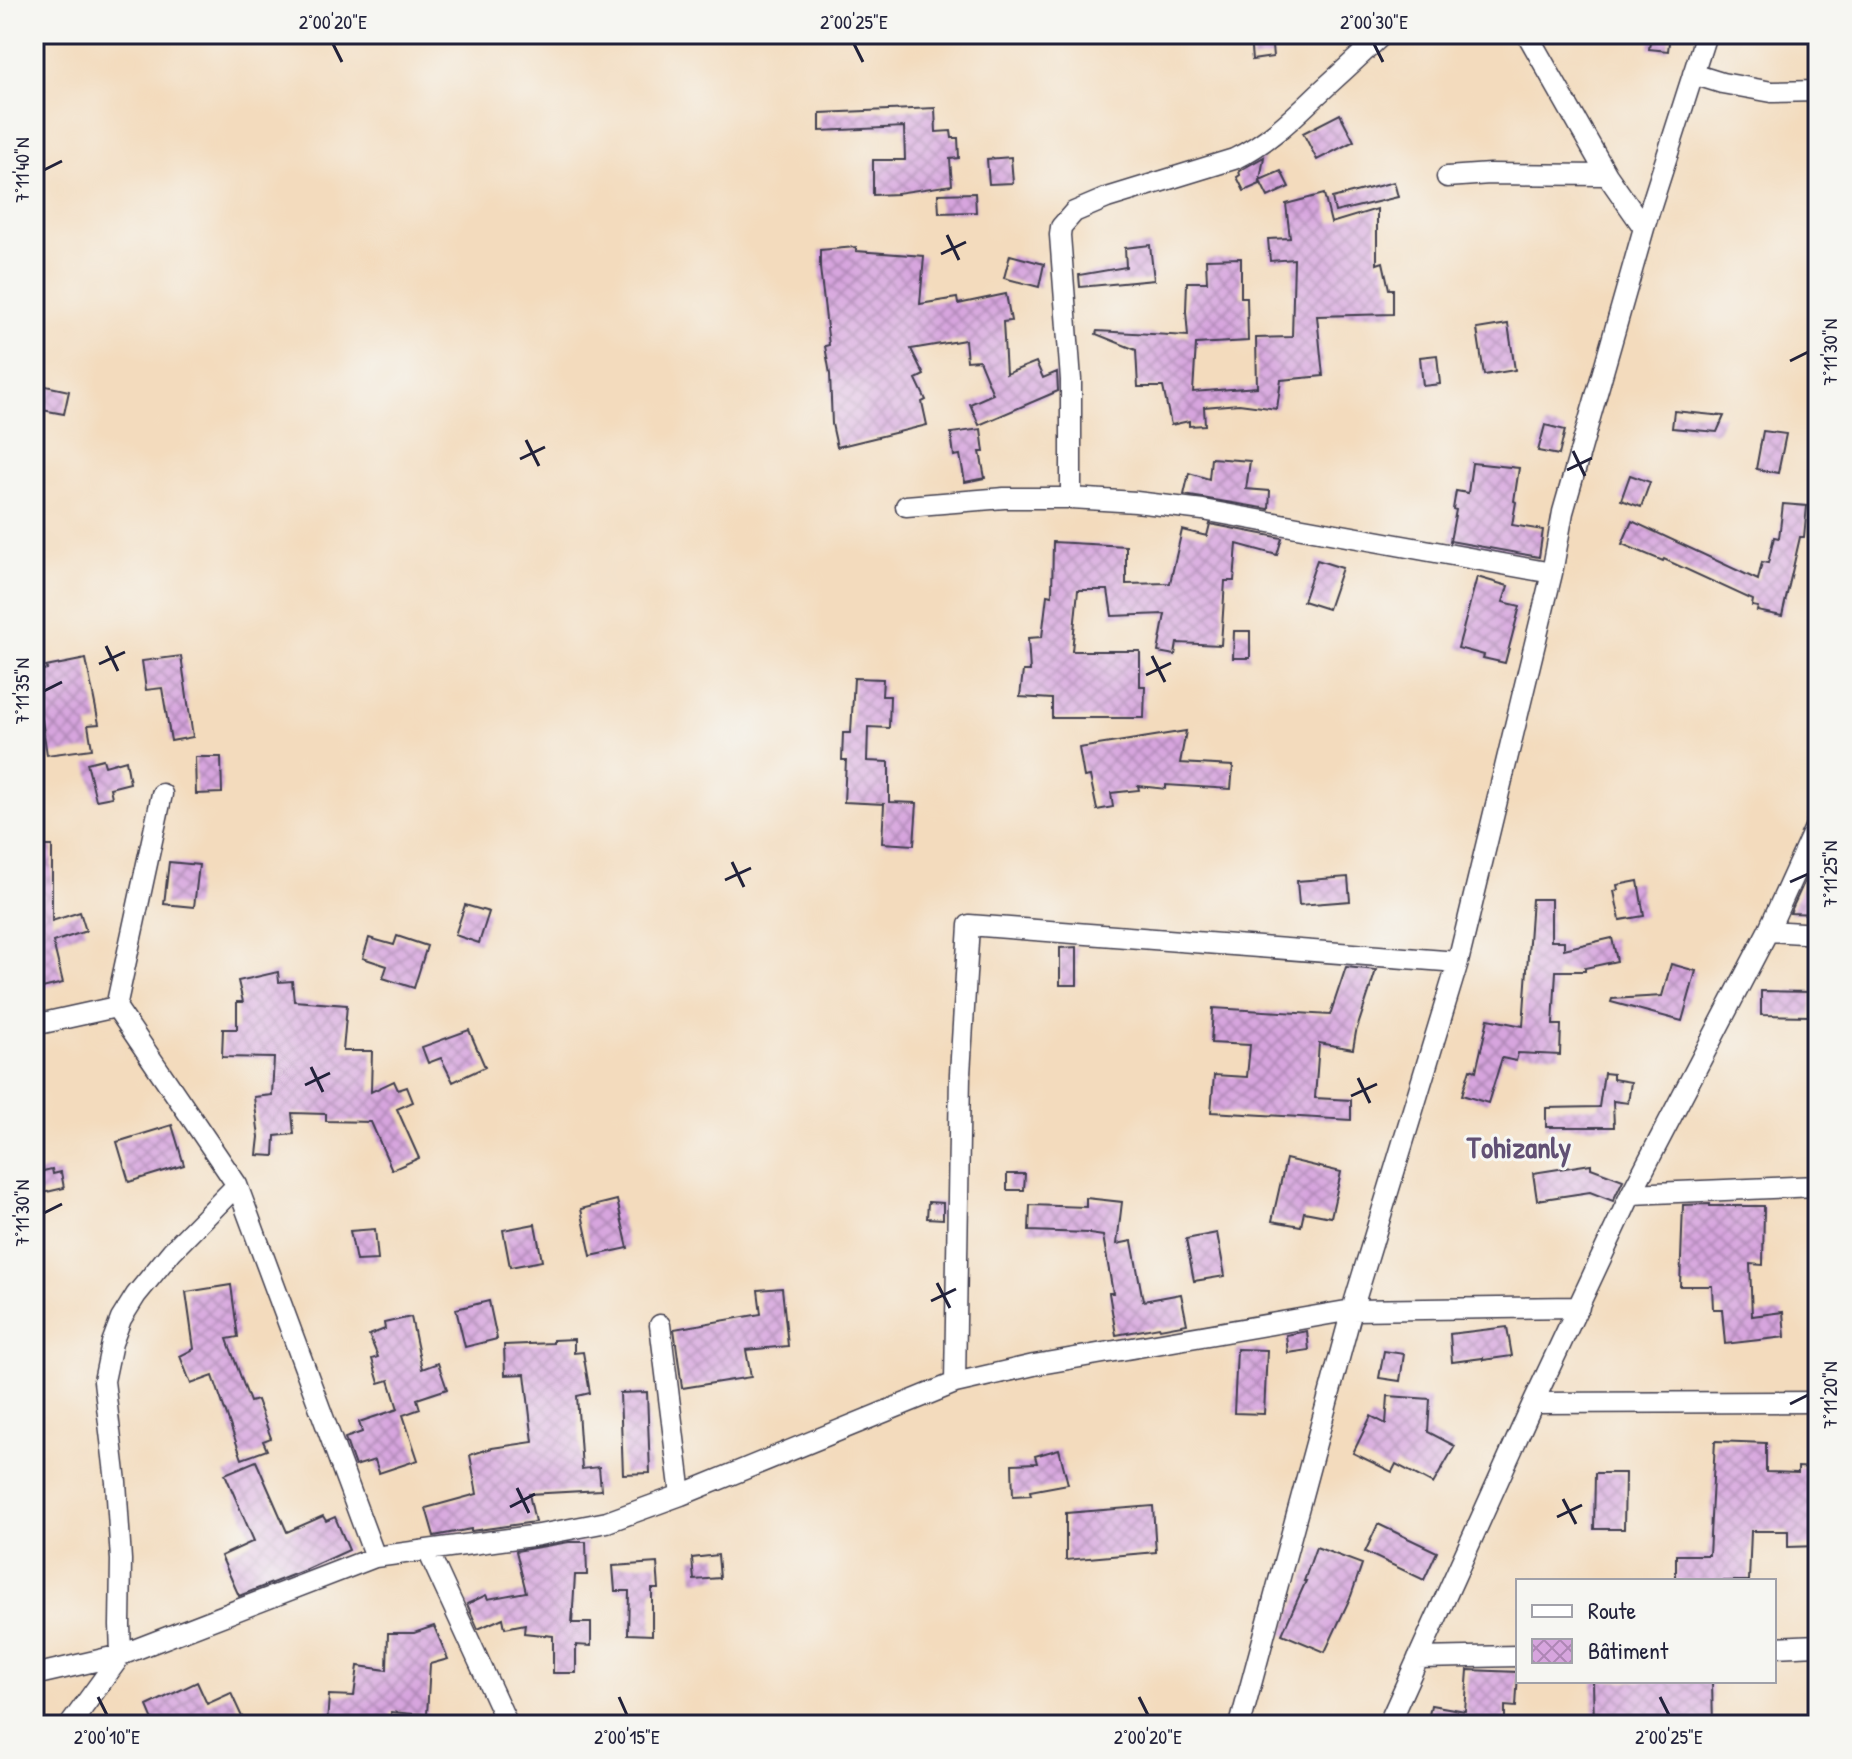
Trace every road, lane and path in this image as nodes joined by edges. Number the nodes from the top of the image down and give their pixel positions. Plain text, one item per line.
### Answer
1 (1383, 34) edge
2 (1527, 34) edge
3 (1706, 34) edge
4 (1693, 74) junction
5 (1818, 91) edge
6 (1607, 175) junction
7 (1447, 177) dead end
8 (1644, 228) junction
9 (1071, 498) junction
10 (906, 506) dead end
11 (1552, 573) junction
12 (162, 794) dead end
13 (1818, 821) edge
14 (1768, 931) junction
15 (1818, 934) edge
16 (1458, 962) junction
17 (116, 1007) junction
18 (34, 1025) edge
19 (237, 1185) junction
20 (1818, 1186) edge
21 (1631, 1194) junction
22 (1579, 1307) junction
23 (1352, 1310) junction
24 (660, 1325) dead end
25 (955, 1383) junction
26 (1818, 1402) edge
27 (1533, 1403) junction
28 (681, 1495) junction
29 (428, 1551) junction
30 (375, 1557) junction
31 (1818, 1645) edge
32 (1776, 1647) edge
33 (121, 1655) junction
34 (1516, 1656) edge
35 (1418, 1658) junction
36 (34, 1675) edge
37 (70, 1725) edge
38 (508, 1725) edge
39 (1240, 1725) edge
40 (1388, 1725) edge

1 - 9 street
2 - 6 street
3 - 4 street
4 - 5 street
4 - 8 street
6 - 7 street
6 - 8 street
8 - 11 street
9 - 10 street
9 - 11 street
11 - 16 street
12 - 17 street
13 - 14 street
14 - 15 street
14 - 21 street
16 - 23 street
16 - 25 street
17 - 18 street
17 - 19 street
19 - 30 street
19 - 33 street
20 - 21 street
21 - 22 street
22 - 23 street
22 - 27 street
23 - 25 street
23 - 39 street
24 - 28 street
25 - 28 street
26 - 27 street
27 - 35 street
28 - 29 street
29 - 30 street
29 - 38 street
30 - 33 street
31 - 32 street
33 - 36 street
33 - 37 street
34 - 35 street
35 - 40 street

